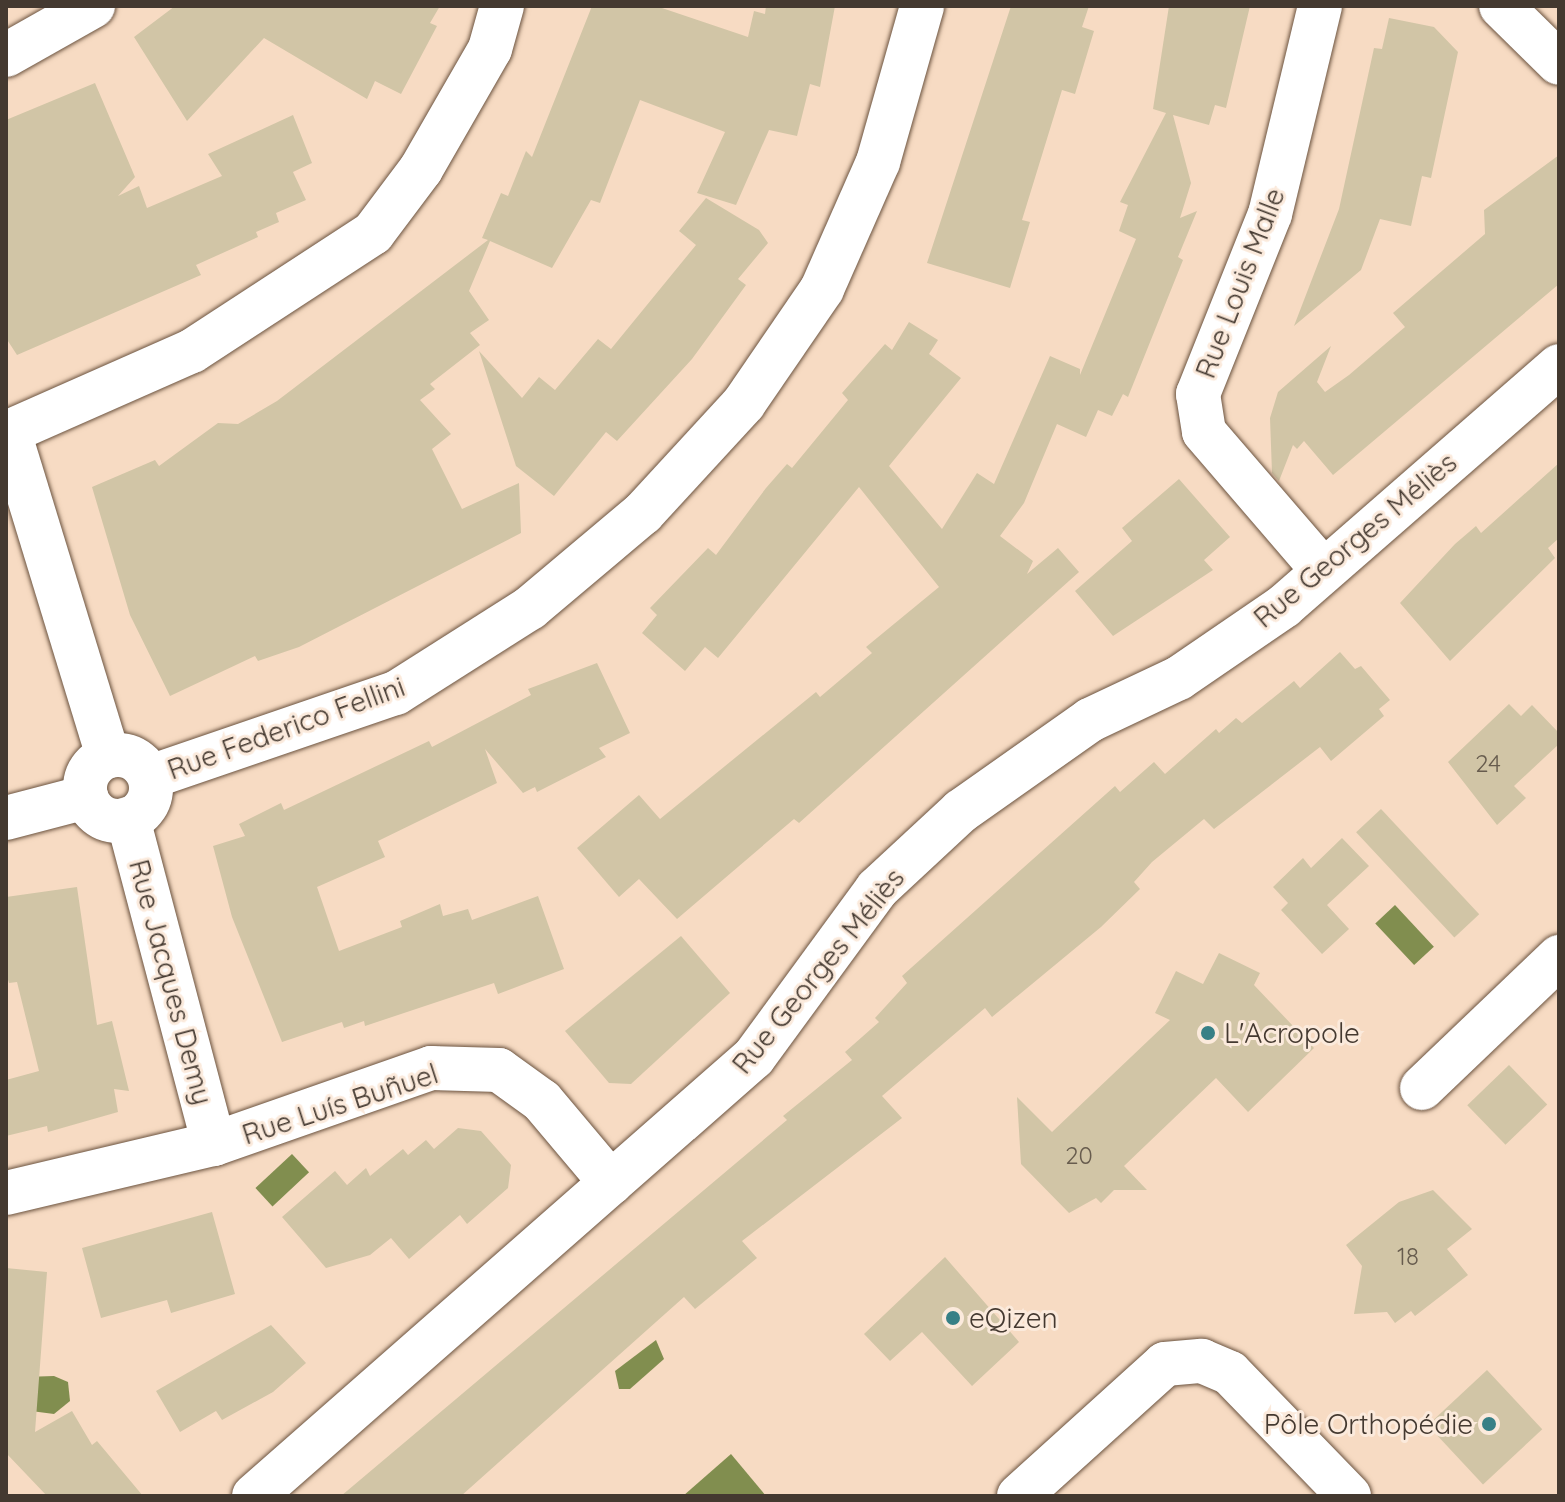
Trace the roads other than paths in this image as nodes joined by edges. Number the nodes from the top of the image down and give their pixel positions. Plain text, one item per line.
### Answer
1 (93, 6) edge
2 (502, 6) edge
3 (922, 6) edge
4 (1320, 6) edge
5 (1501, 6) edge
6 (6, 55) edge
7 (1559, 63) edge
8 (1559, 366) edge
9 (8, 432) edge
10 (1321, 568) junction
11 (108, 756) junction
12 (150, 777) junction
13 (86, 797) junction
14 (6, 818) edge
15 (128, 819) junction
16 (1559, 957) edge
17 (1422, 1088) dead end
18 (214, 1144) junction
19 (611, 1183) junction
20 (6, 1193) edge
21 (254, 1496) edge
22 (1019, 1496) edge
23 (1349, 1496) edge

1 - 6 street
2 - 9 street
3 - 12 street, Rue Federico Fellini
4 - 10 street, Rue Louis Malle
5 - 7 street
8 - 10 street, Rue Georges Méliès
9 - 11 street
10 - 19 street, Rue Georges Méliès
11 - 12 street
11 - 13 street
12 - 15 street
13 - 14 street
13 - 15 street
15 - 18 street, Rue Jacques Demy
16 - 17 street
18 - 19 street, Rue Luís Buñuel
18 - 20 street
19 - 21 street, Rue Georges Méliès
22 - 23 street

